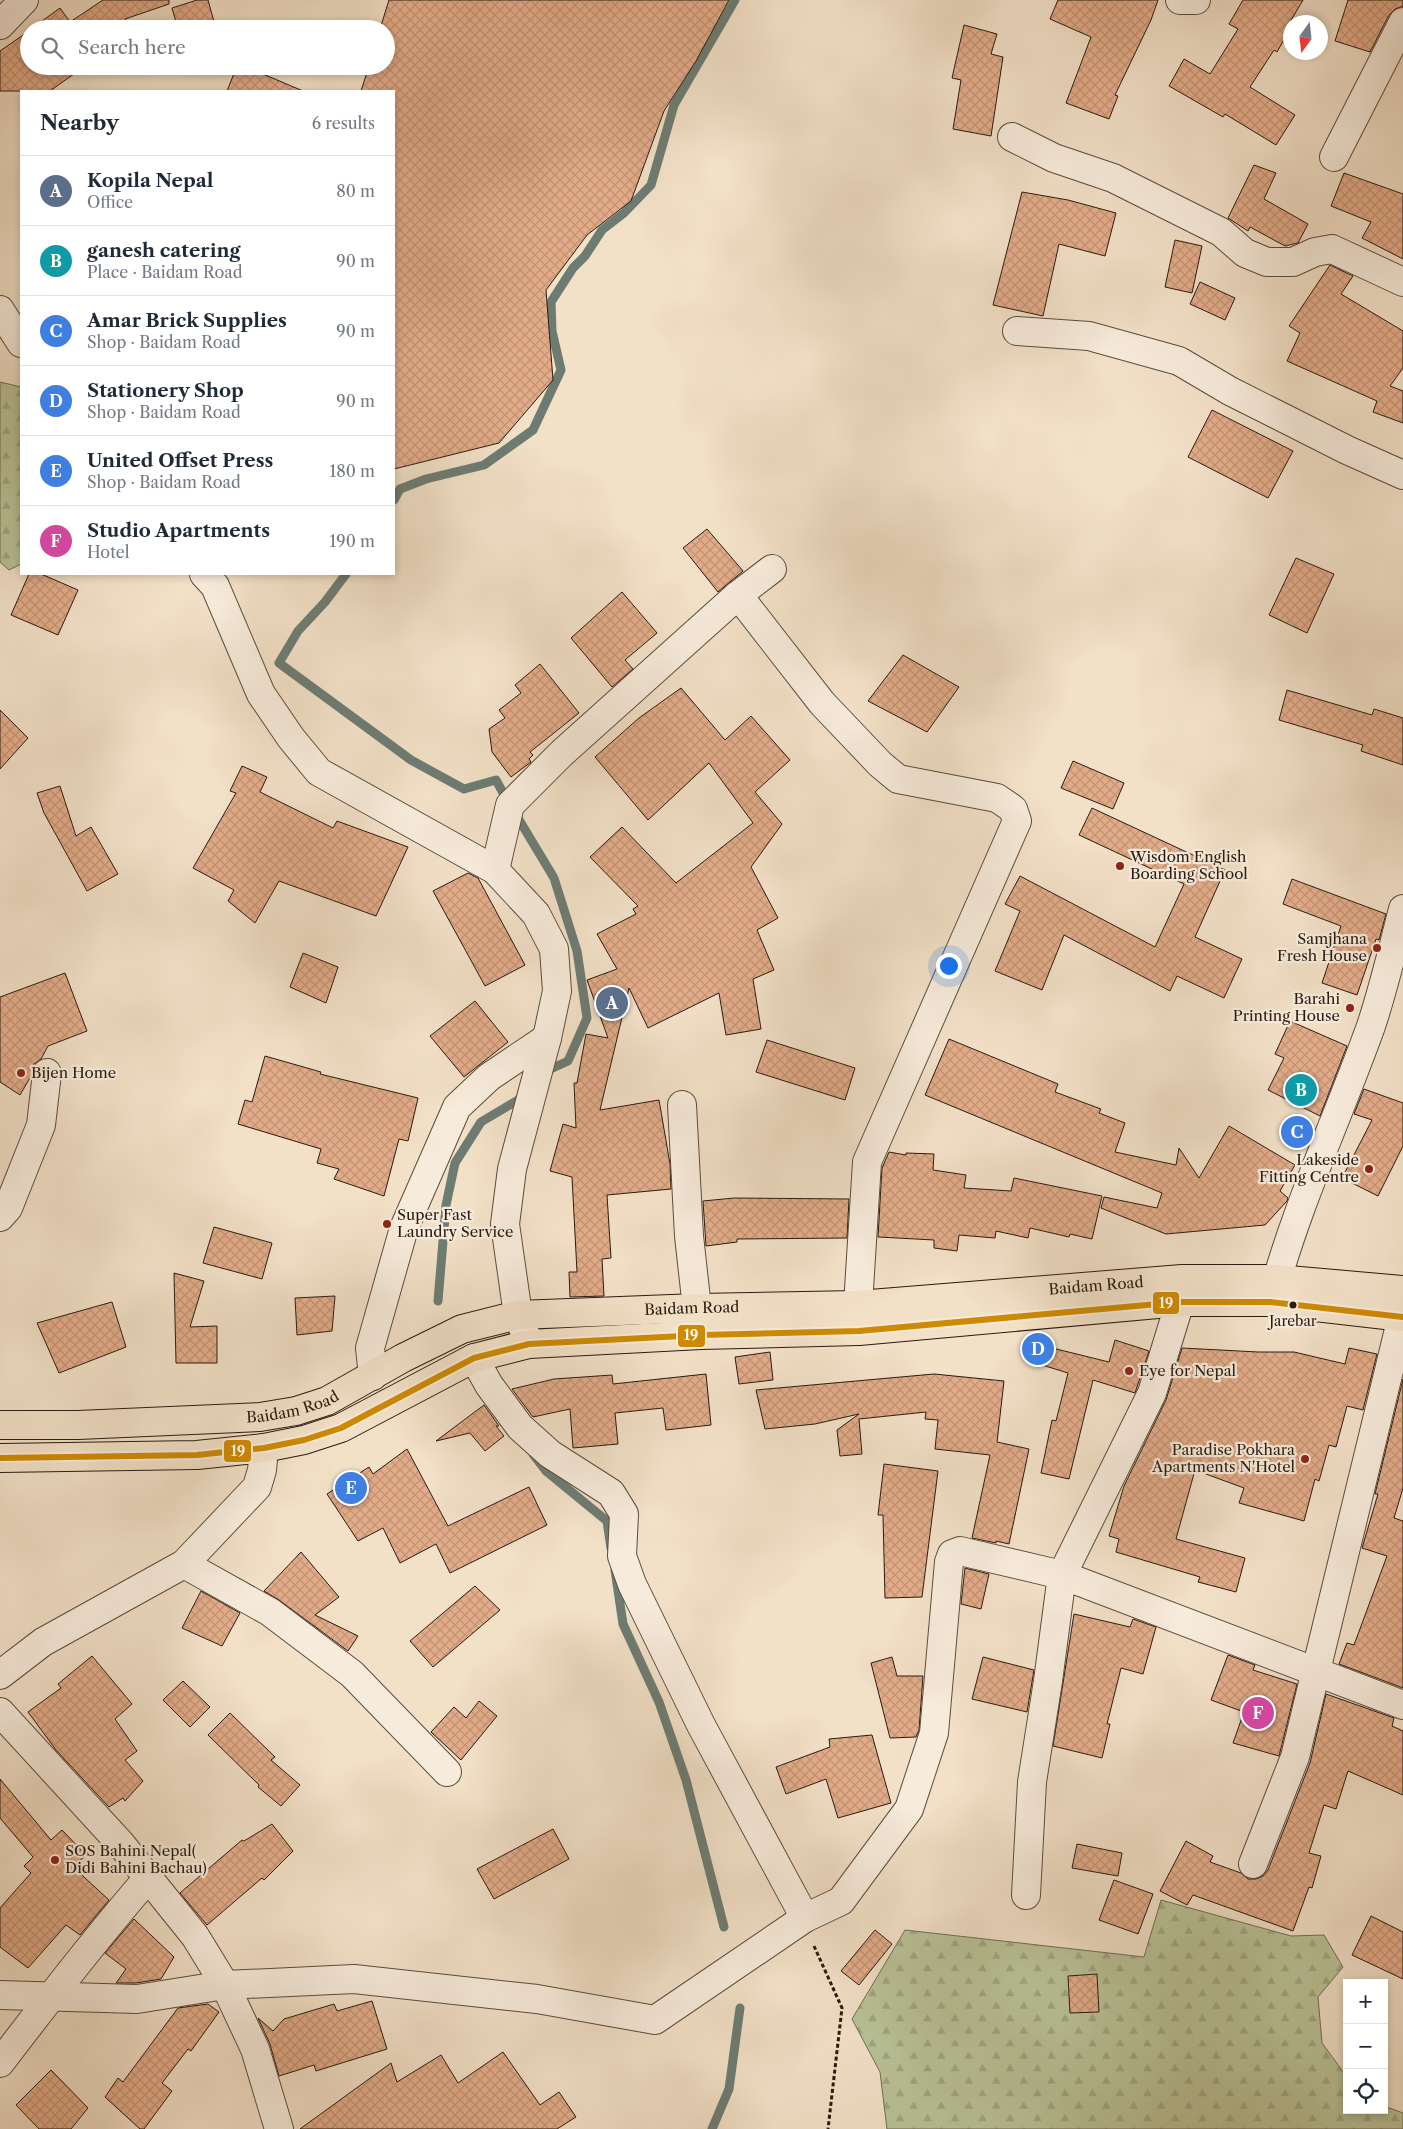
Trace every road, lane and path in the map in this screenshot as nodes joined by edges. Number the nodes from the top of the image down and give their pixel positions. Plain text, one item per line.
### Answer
1 (24, 0) edge
2 (1180, 0) edge
3 (1196, 0) edge
4 (1403, 22) edge
5 (0, 25) edge
6 (1012, 137) dead end
7 (1334, 157) dead end
8 (1403, 282) edge
9 (0, 310) edge
10 (1017, 331) dead end
11 (20, 341) edge
12 (1403, 475) edge
13 (772, 569) dead end
14 (217, 578) edge
15 (738, 595) junction
16 (496, 870) junction
17 (1403, 909) edge
18 (547, 1038) junction
19 (48, 1073) dead end
20 (682, 1105) dead end
21 (0, 1218) edge
22 (1273, 1290) junction
23 (1180, 1302) junction
24 (858, 1305) junction
25 (697, 1308) junction
26 (1403, 1308) edge
27 (518, 1315) junction
28 (529, 1344) junction
29 (474, 1358) junction
30 (373, 1376) junction
31 (0, 1425) edge
32 (264, 1448) junction
33 (0, 1458) edge
34 (184, 1564) junction
35 (1062, 1575) junction
36 (1314, 1673) junction
37 (0, 1675) edge
38 (1403, 1705) edge
39 (0, 1712) edge
40 (447, 1772) dead end
41 (1253, 1864) dead end
42 (148, 1878) junction
43 (1026, 1895) dead end
44 (805, 1918) junction
45 (225, 1985) junction
46 (0, 1995) edge
47 (51, 1998) junction
48 (0, 2063) edge
49 (279, 2129) edge
50 (828, 2129) edge

1 - 5 street
2 - 3 street
4 - 7 street
6 - 8 street
9 - 11 street
10 - 12 street
13 - 15 street
14 - 16 street
15 - 16 street
15 - 24 street
16 - 18 street
17 - 22 street
18 - 27 street
18 - 30 street
19 - 21 street
20 - 25 street
22 - 23 main road, Baidam Road
22 - 24 main road, Baidam Road
22 - 26 main road, Baidam Road
23 - 28 main road, Baidam Road
23 - 35 street
24 - 25 main road, Baidam Road
25 - 27 main road, Baidam Road
26 - 36 street
27 - 28 street
27 - 30 main road, Baidam Road
28 - 29 main road, Baidam Road
29 - 32 main road, Baidam Road
29 - 44 street
30 - 31 main road, Baidam Road
32 - 33 main road, Baidam Road
32 - 34 street
34 - 37 street
34 - 40 street
35 - 36 street
35 - 43 street
35 - 44 street
36 - 38 street
36 - 41 street
39 - 42 street
42 - 45 street
42 - 47 street
44 - 45 street
44 - 50 path
45 - 47 street
45 - 49 street
46 - 47 street
47 - 48 street

